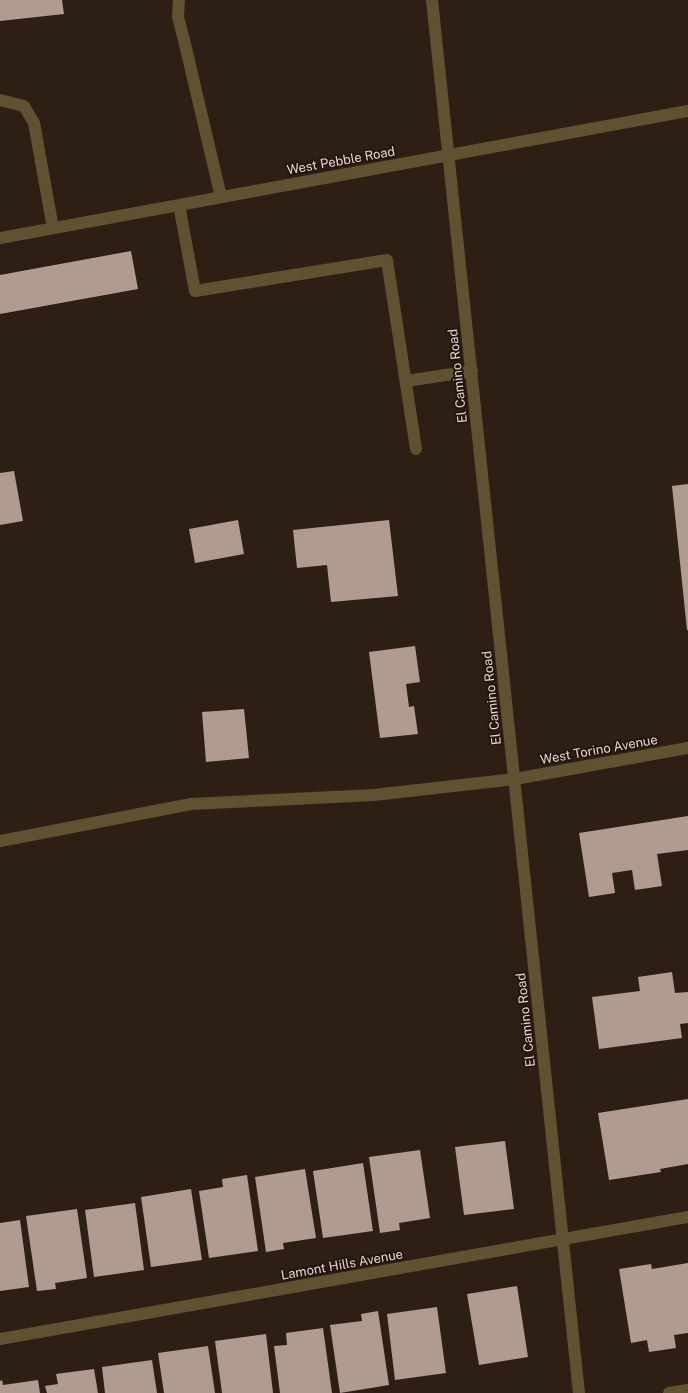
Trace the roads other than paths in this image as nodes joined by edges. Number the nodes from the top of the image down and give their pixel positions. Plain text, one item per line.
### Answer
1 (179, 0) edge
2 (432, 0) edge
3 (0, 100) edge
4 (688, 111) edge
5 (449, 155) junction
6 (221, 197) junction
7 (179, 205) junction
8 (53, 228) junction
9 (0, 238) edge
10 (472, 371) junction
11 (406, 381) junction
12 (416, 449) dead end
13 (688, 748) edge
14 (515, 779) junction
15 (0, 840) edge
16 (688, 1216) edge
17 (563, 1240) junction
18 (0, 1339) edge
19 (688, 1390) edge
20 (579, 1393) edge
21 (669, 1393) edge

1 - 6 street
2 - 5 street, El Camino Road
3 - 8 street
4 - 5 street, West Pebble Road
5 - 6 street, West Pebble Road
5 - 10 street, El Camino Road
6 - 7 street, West Pebble Road
7 - 8 street, West Pebble Road
7 - 11 street
8 - 9 street, West Pebble Road
10 - 11 street
10 - 14 street, El Camino Road
11 - 12 street
13 - 14 street, West Torino Avenue
14 - 15 street, West Torino Avenue
14 - 17 street, El Camino Road
16 - 17 street, Lamont Hills Avenue
17 - 18 street, Lamont Hills Avenue
17 - 20 street, El Camino Road
19 - 21 street

